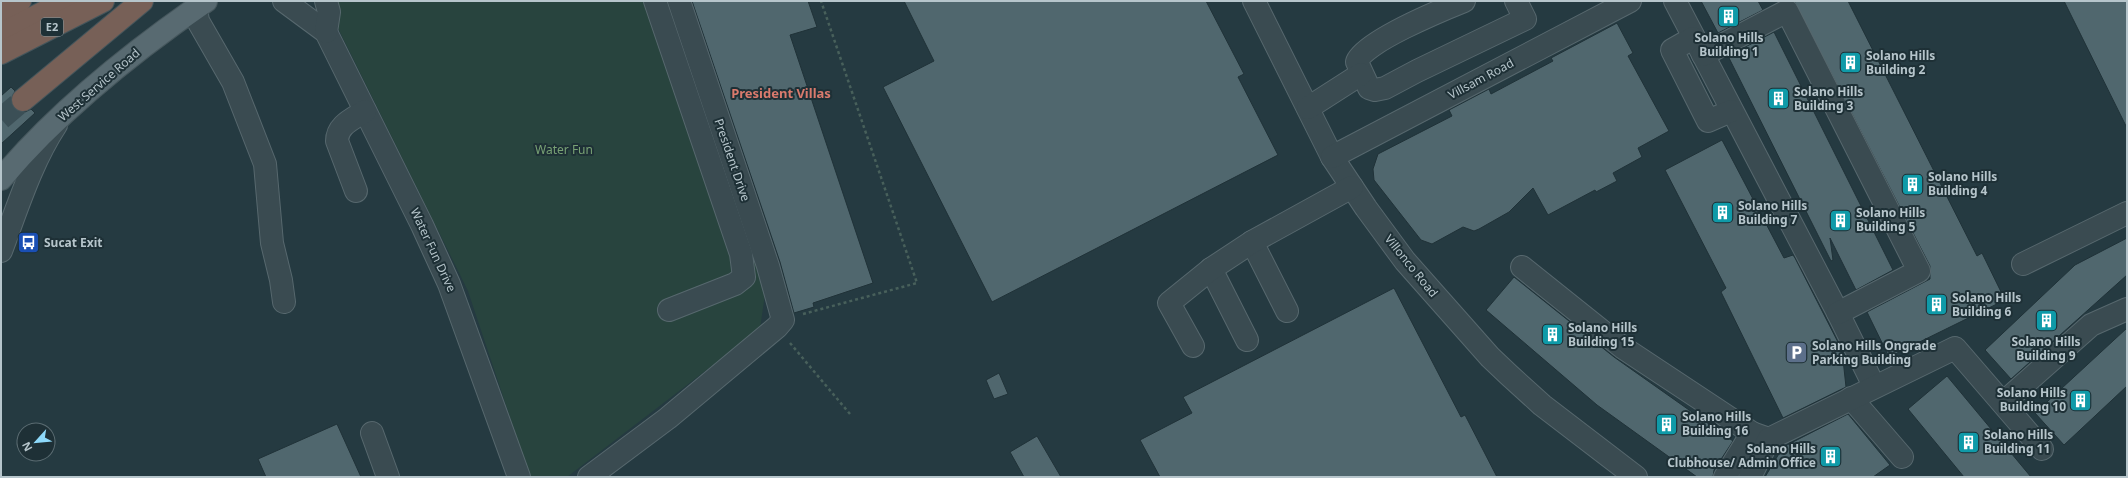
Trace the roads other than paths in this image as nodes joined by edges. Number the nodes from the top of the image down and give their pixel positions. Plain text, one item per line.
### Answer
1 (20, 1) edge
2 (66, 1) edge
3 (103, 1) edge
4 (142, 1) edge
5 (284, 1) edge
6 (326, 1) edge
7 (655, 1) edge
8 (679, 1) edge
9 (1254, 1) edge
10 (1464, 1) edge
11 (1516, 1) edge
12 (1630, 1) edge
13 (1675, 1) edge
14 (201, 4) edge
15 (1, 11) edge
16 (326, 32) junction
17 (1, 34) edge
18 (1698, 47) junction
19 (1, 53) edge
20 (1361, 74) junction
21 (22, 100) tunnel mouth
22 (1308, 108) junction
23 (365, 111) junction
24 (1731, 111) junction
25 (62, 116) junction
26 (1332, 157) junction
27 (1, 179) edge
28 (1352, 187) junction
29 (356, 191) dead end
30 (2127, 213) edge
31 (1252, 242) junction
32 (1, 251) edge
33 (2023, 264) dead end
34 (1522, 267) dead end
35 (1211, 269) junction
36 (284, 302) dead end
37 (2127, 309) edge
38 (670, 310) dead end
39 (1286, 311) dead end
40 (1838, 313) junction
41 (1247, 340) dead end
42 (1193, 346) dead end
43 (1874, 386) junction
44 (1851, 398) junction
45 (2003, 403) junction
46 (372, 433) dead end
47 (1760, 436) junction
48 (2042, 449) dead end
49 (1902, 457) dead end
50 (388, 477) edge
51 (519, 477) edge
52 (589, 477) edge
53 (1636, 477) edge
54 (1725, 477) edge
55 (1750, 477) edge

1 - 15 highway
2 - 17 highway, E2
3 - 19 highway, E2
4 - 21 highway
5 - 16 street, Water Fun Drive
6 - 16 street
7 - 38 street
8 - 52 street, President Drive
9 - 22 street, Villonco Road
10 - 20 street
11 - 20 street
12 - 26 street, Villsam Road
13 - 18 street
14 - 25 main road, West Service Road
14 - 36 street
16 - 23 street, Water Fun Drive
18 - 24 street
18 - 24 street
18 - 40 street
20 - 22 street
22 - 26 street, Villonco Road
23 - 29 street
23 - 51 street, Water Fun Drive
24 - 40 street
25 - 27 main road, West Service Road
25 - 32 street
26 - 28 street, Villonco Road
28 - 31 street
28 - 53 street, Villonco Road
30 - 33 street
31 - 35 street
31 - 39 street
34 - 47 street
35 - 41 street
35 - 42 street
37 - 45 street
40 - 43 street
43 - 44 street
43 - 45 street
44 - 47 street
44 - 49 street
45 - 48 street
46 - 50 street
47 - 54 street
47 - 55 street

